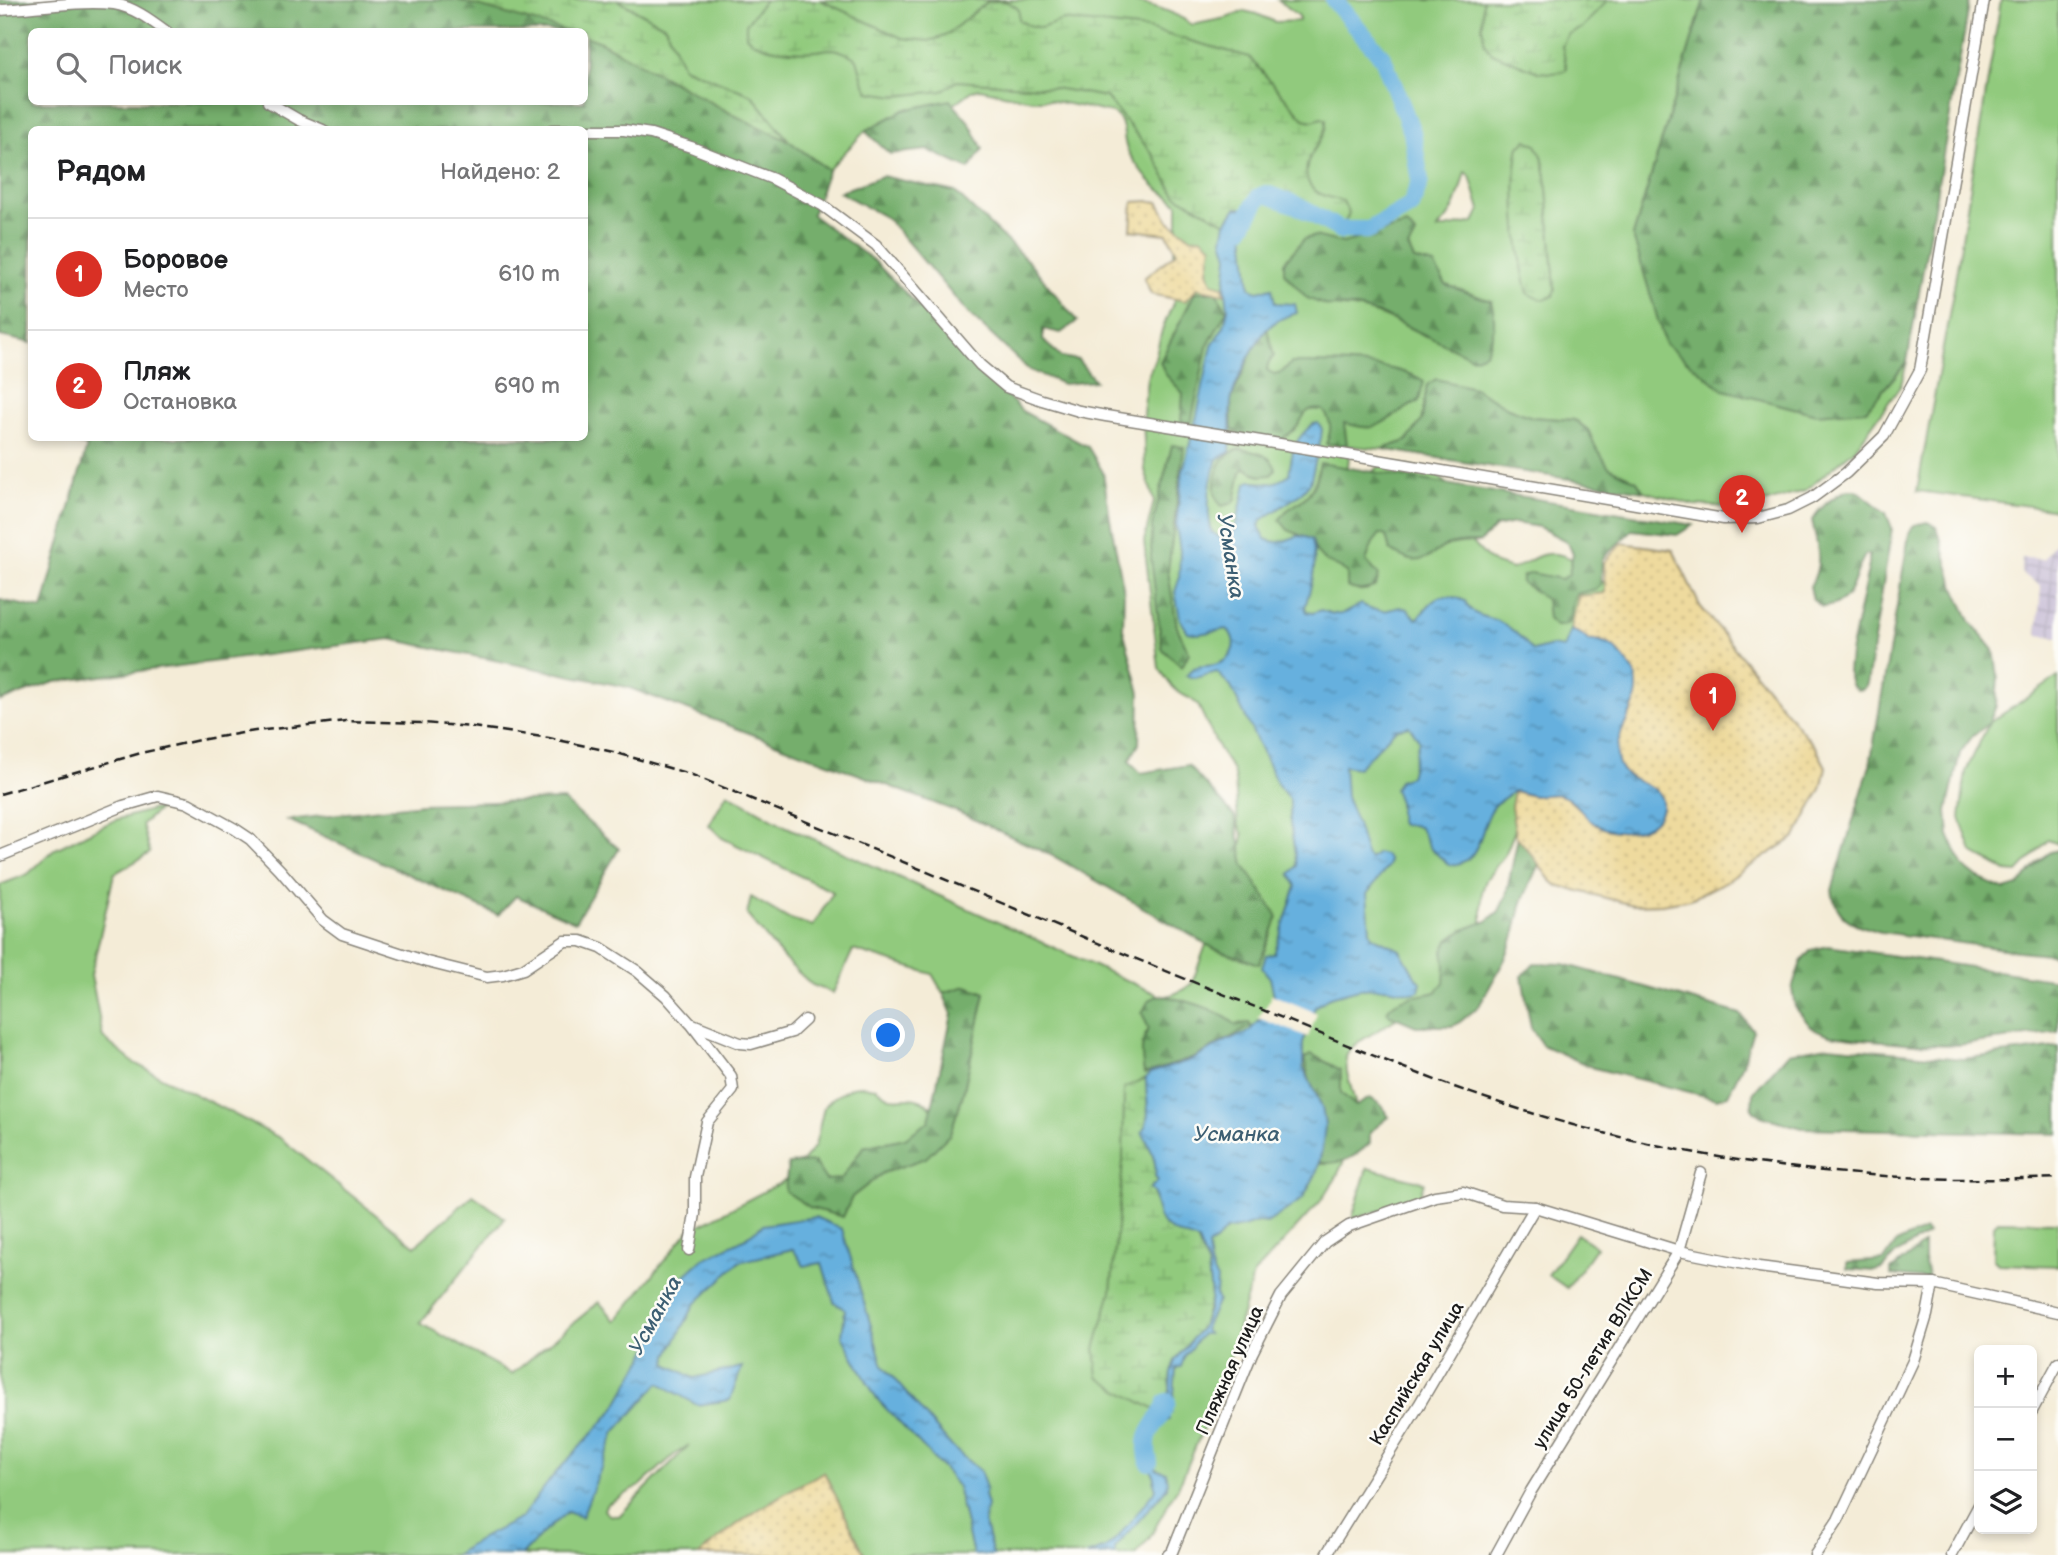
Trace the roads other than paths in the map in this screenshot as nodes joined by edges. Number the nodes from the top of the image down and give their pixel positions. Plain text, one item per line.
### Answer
1 (1984, 0) edge
2 (0, 10) edge
3 (161, 28) edge
4 (273, 105) edge
5 (313, 126) edge
6 (588, 131) edge
7 (0, 856) edge
8 (805, 1020) dead end
9 (690, 1023) junction
10 (1701, 1173) dead end
11 (1535, 1207) junction
12 (689, 1250) dead end
13 (1679, 1251) junction
14 (1933, 1284) junction
15 (2058, 1312) edge
16 (2058, 1363) edge
17 (2034, 1408) edge
18 (1974, 1514) edge
19 (1172, 1554) edge
20 (1326, 1555) edge
21 (1496, 1555) edge
22 (1815, 1555) edge
23 (1952, 1555) edge

1 - 6 street
2 - 3 street
4 - 5 street
7 - 9 street
8 - 9 street
9 - 12 street
10 - 13 street, улица 50-летия ВЛКСМ
11 - 13 street, Пляжная улица
11 - 19 street, Пляжная улица
11 - 20 street, Каспийская улица
13 - 14 street, Пляжная улица
13 - 21 street, улица 50-летия ВЛКСМ
14 - 15 street, Пляжная улица
14 - 22 street
16 - 17 street
18 - 23 street

